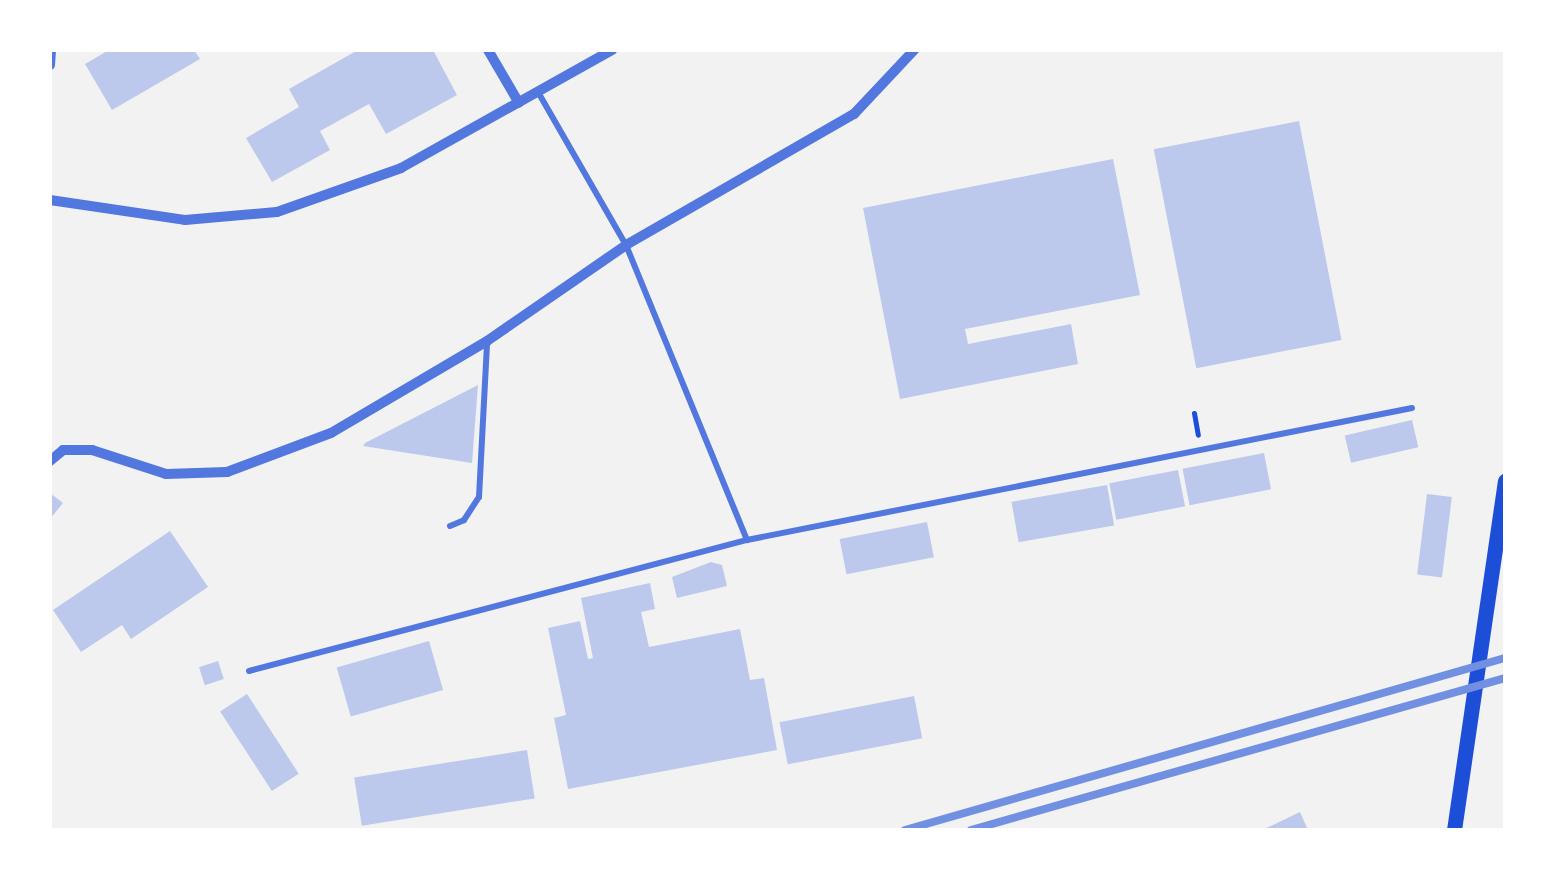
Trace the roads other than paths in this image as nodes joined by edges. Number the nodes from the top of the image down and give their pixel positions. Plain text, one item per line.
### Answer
1 (51, 50) edge
2 (488, 50) edge
3 (612, 50) edge
4 (914, 50) edge
5 (50, 65) edge
6 (538, 92) junction
7 (519, 103) junction
8 (50, 200) edge
9 (626, 245) junction
10 (487, 342) junction
11 (1412, 408) dead end
12 (50, 461) edge
13 (1505, 481) edge
14 (450, 526) dead end
15 (747, 540) junction
16 (249, 671) dead end
17 (1454, 830) edge

1 - 5 street
2 - 7 street
3 - 6 street
4 - 9 street
6 - 7 street
6 - 9 lane
7 - 8 street
9 - 10 street
9 - 15 lane
10 - 12 street
10 - 14 lane
11 - 15 lane
13 - 17 main road
15 - 16 lane

